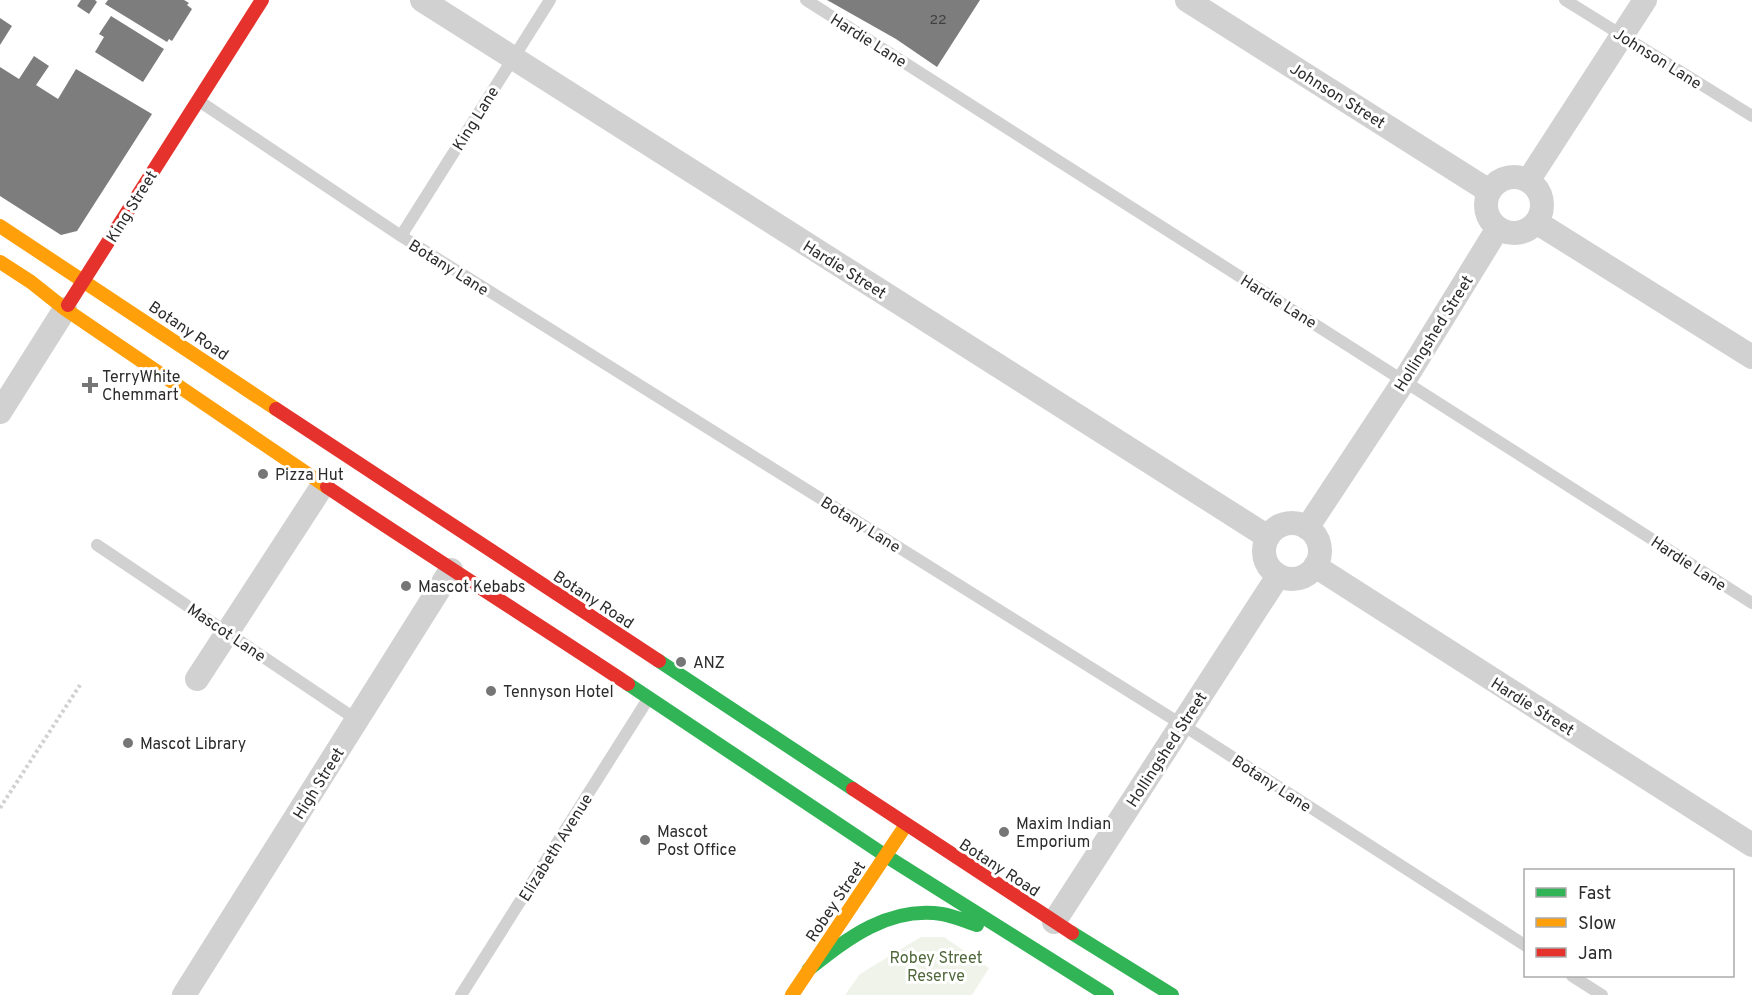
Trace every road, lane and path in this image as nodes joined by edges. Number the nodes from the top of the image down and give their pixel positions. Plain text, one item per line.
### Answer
1 (262, 0) edge
2 (422, 0) edge
3 (550, 0) edge
4 (806, 0) edge
5 (1187, 0) edge
6 (1565, 0) edge
7 (1645, 0) edge
8 (1622, 36) junction
9 (513, 58) junction
10 (198, 100) junction
11 (1752, 116) edge
12 (1528, 181) junction
13 (1489, 191) junction
14 (1536, 222) junction
15 (0, 226) edge
16 (1498, 228) junction
17 (401, 236) junction
18 (0, 262) edge
19 (83, 280) junction
20 (65, 309) junction
21 (1752, 357) edge
22 (1404, 381) junction
23 (0, 412) edge
24 (323, 485) junction
25 (1307, 528) junction
26 (1268, 537) junction
27 (97, 545) dead end
28 (1315, 566) junction
29 (451, 570) junction
30 (1278, 576) junction
31 (1752, 603) edge
32 (228, 633) junction
33 (197, 679) dead end
34 (80, 685) dead end
35 (649, 698) junction
36 (357, 720) junction
37 (1181, 724) junction
38 (0, 808) edge
39 (906, 825) junction
40 (1752, 845) edge
41 (886, 856) junction
42 (1054, 922) junction
43 (1524, 945) edge
44 (1034, 948) junction
45 (809, 969) junction
46 (1575, 977) edge
47 (184, 995) edge
48 (461, 995) edge
49 (792, 995) edge
50 (1107, 995) edge
51 (1172, 995) edge
52 (1602, 995) edge

1 - 10 main road, King Street
2 - 9 street, Hardie Street
3 - 9 lane, King Lane
4 - 22 lane, Hardie Lane
5 - 13 street, Johnson Street
6 - 8 lane, Johnson Lane
7 - 8 street
8 - 11 lane, Johnson Lane
8 - 12 street
9 - 17 lane, King Lane
9 - 26 street, Hardie Street
10 - 17 lane, Botany Lane
10 - 19 main road, King Street
12 - 13 street
12 - 14 street
13 - 16 street
14 - 16 street
14 - 21 street
15 - 19 main road, Botany Road
16 - 22 street, Hollingshed Street
17 - 37 lane, Botany Lane
18 - 20 main road
19 - 20 main road, King Street
19 - 39 main road, Botany Road
20 - 23 street, King Street
20 - 24 main road
22 - 25 street, Hollingshed Street
22 - 31 lane, Hardie Lane
24 - 29 main road
24 - 32 street
25 - 26 street
25 - 28 street
26 - 30 street
27 - 32 lane, Mascot Lane
28 - 30 street
28 - 40 street, Hardie Street
29 - 35 main road
29 - 36 street, High Street
30 - 37 street, Hollingshed Street
32 - 33 street
32 - 36 lane, Mascot Lane
34 - 38 path
35 - 41 main road
35 - 48 lane, Elizabeth Avenue
36 - 47 street, High Street
37 - 42 street, Hollingshed Street
37 - 43 lane, Botany Lane
39 - 41 main road, Robey Street
39 - 42 main road, Botany Road
41 - 44 main road
41 - 45 main road, Robey Street
42 - 51 main road, Botany Road
44 - 45 main road
44 - 50 main road
45 - 49 main road, Robey Street
46 - 52 lane

